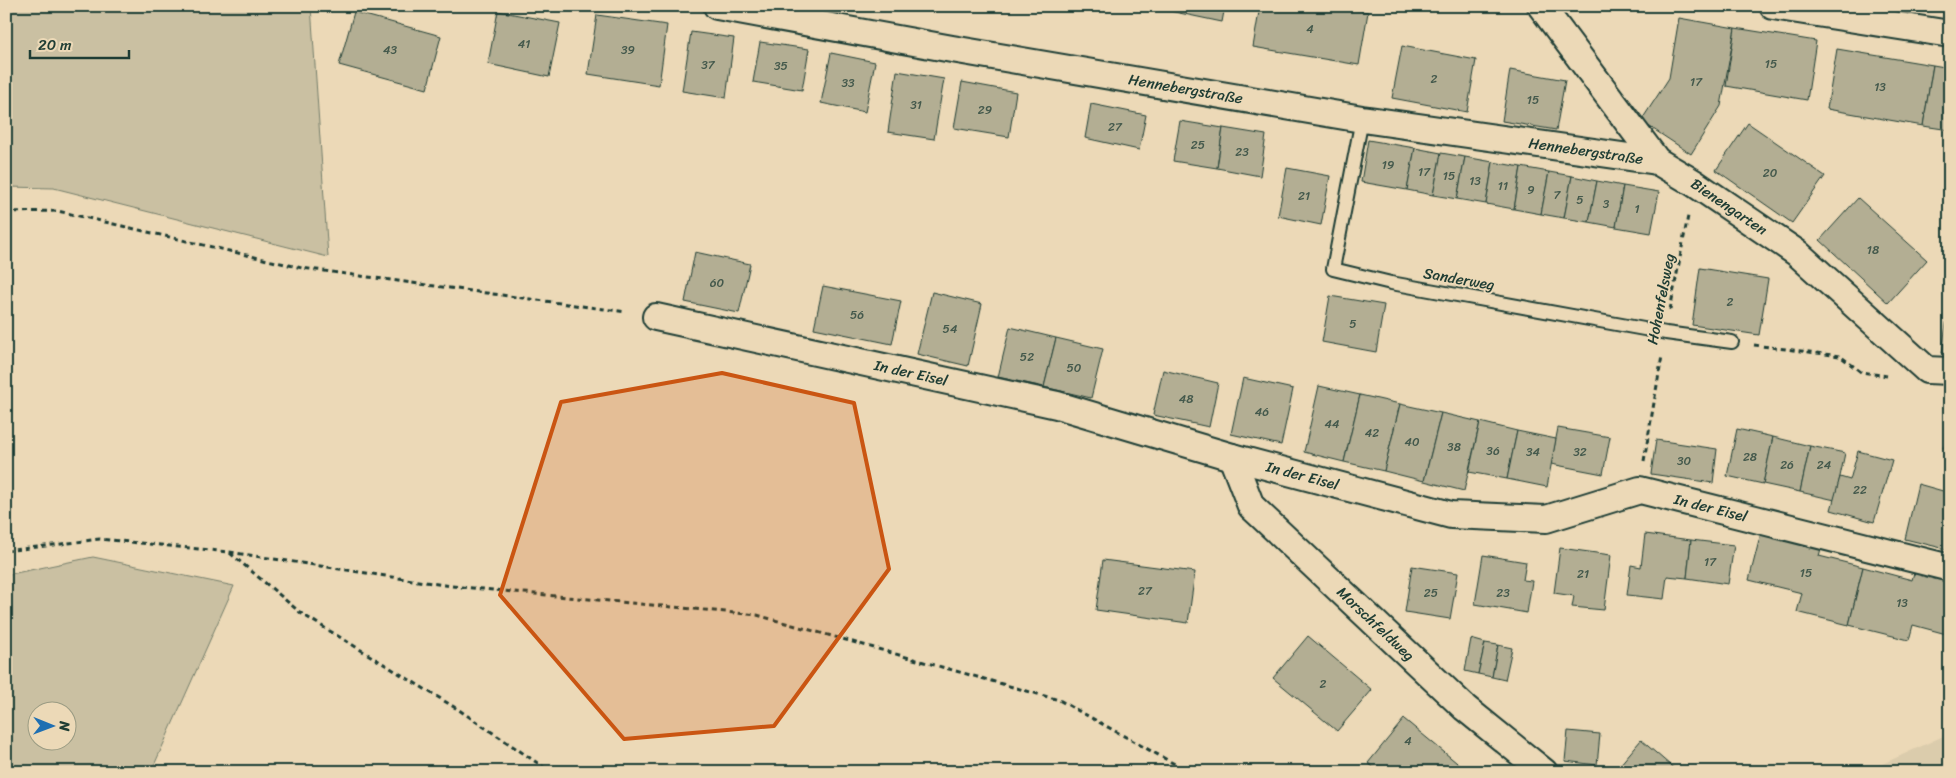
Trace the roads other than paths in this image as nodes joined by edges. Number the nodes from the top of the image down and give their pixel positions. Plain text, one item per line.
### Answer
1 (717, 6) edge
2 (1541, 6) edge
3 (1774, 6) edge
4 (1950, 34) edge
5 (1362, 119) junction
6 (1657, 161) junction
7 (656, 317) road end
8 (1732, 342) road end
9 (1938, 370) edge
10 (1232, 457) junction
11 (1950, 568) edge
12 (1544, 772) edge

1 - 5 street, Hennebergstraße
2 - 6 street, Bienengarten
3 - 4 street
5 - 6 street, Hennebergstraße
5 - 8 lane, Sanderweg
6 - 9 street, Bienengarten
7 - 10 street, In der Eisel
10 - 11 street, In der Eisel
10 - 12 street, Morschfeldweg

